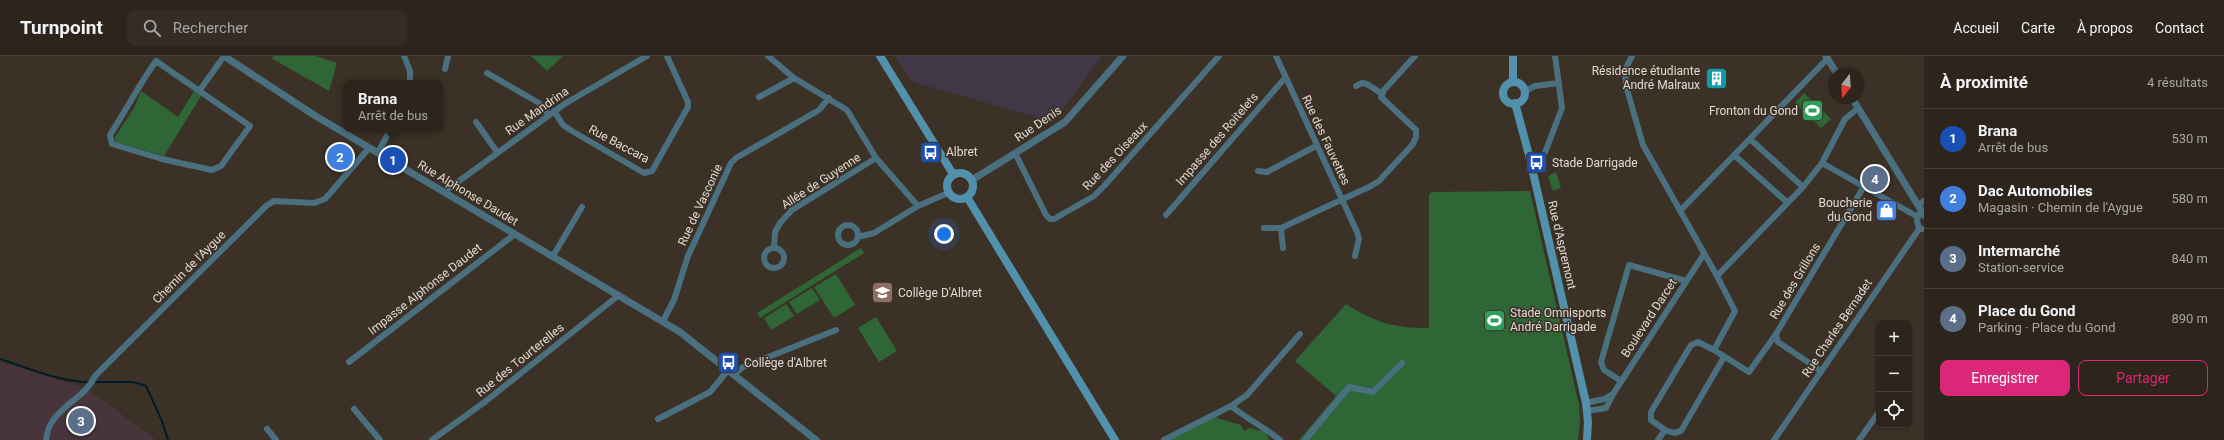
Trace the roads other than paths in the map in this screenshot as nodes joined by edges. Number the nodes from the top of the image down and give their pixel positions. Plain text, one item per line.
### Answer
1 (225, 56) edge
2 (404, 56) edge
3 (448, 56) edge
4 (647, 56) edge
5 (667, 56) edge
6 (768, 56) edge
7 (880, 56) edge
8 (1123, 56) edge
9 (1219, 56) edge
10 (1276, 56) edge
11 (1415, 56) edge
12 (1512, 56) edge
13 (1555, 56) edge
14 (1632, 56) edge
15 (1826, 57) edge
16 (1833, 68) edge
17 (445, 69) dead end
18 (487, 73) dead end
19 (794, 78) junction
20 (1285, 78) junction
21 (410, 80) edge
22 (1513, 82) junction
23 (1559, 83) junction
24 (1356, 86) dead end
25 (200, 90) junction
26 (1525, 91) junction
27 (1382, 94) junction
28 (759, 97) dead end
29 (829, 98) junction
30 (1515, 103) junction
31 (1856, 104) edge
32 (1858, 108) junction
33 (552, 113) junction
34 (476, 122) dead end
35 (389, 132) edge
36 (1750, 139) junction
37 (1316, 146) junction
38 (370, 148) junction
39 (378, 152) junction
40 (497, 152) junction
41 (1014, 153) junction
42 (1734, 155) junction
43 (876, 158) junction
44 (1543, 158) dead end
45 (1822, 163) junction
46 (1258, 171) dead end
47 (953, 174) junction
48 (972, 180) junction
49 (1803, 187) junction
50 (1863, 188) junction
51 (444, 192) junction
52 (948, 193) junction
53 (967, 197) junction
54 (1342, 200) junction
55 (1788, 203) junction
56 (918, 206) junction
57 (582, 207) dead end
58 (1921, 210) edge
59 (1680, 211) junction
60 (1166, 215) dead end
61 (1264, 228) dead end
62 (1281, 228) junction
63 (1921, 229) edge
64 (515, 234) junction
65 (858, 236) dead end
66 (774, 248) dead end
67 (1283, 248) dead end
68 (1704, 254) junction
69 (553, 256) junction
70 (1355, 256) dead end
71 (1717, 276) junction
72 (1686, 280) junction
73 (619, 295) junction
74 (663, 321) junction
75 (836, 330) dead end
76 (1300, 334) dead end
77 (1776, 334) junction
78 (1714, 350) junction
79 (1724, 357) junction
80 (349, 362) dead end
81 (1402, 363) dead end
82 (1821, 371) junction
83 (732, 372) junction
84 (1621, 381) junction
85 (1613, 394) junction
86 (1231, 406) junction
87 (1586, 407) junction
88 (354, 409) dead end
89 (1876, 416) edge
90 (658, 419) dead end
91 (267, 429) dead end
92 (1665, 430) junction
93 (1587, 437) edge
94 (1280, 439) edge
95 (46, 440) edge
96 (276, 440) edge
97 (380, 440) edge
98 (432, 440) edge
99 (816, 440) edge
100 (1115, 440) edge
101 (1164, 440) edge
102 (1305, 440) edge
103 (1594, 440) edge
104 (1658, 440) edge
105 (1774, 440) edge
106 (1859, 440) edge

1 - 25 street
1 - 38 street, Rue Alphonse Daudet
2 - 21 street
3 - 17 street
4 - 33 street, Rue Mandrina
5 - 33 street, Rue Baccara
6 - 19 street
7 - 47 main road
8 - 41 street, Rue Denis
9 - 41 street, Rue des Oiseaux
10 - 20 street, Rue des Fauvettes
11 - 27 street
12 - 22 main road
13 - 23 street
14 - 59 street
15 - 16 street
15 - 36 street
18 - 33 street
19 - 28 street
19 - 29 street
20 - 37 street, Rue des Fauvettes
20 - 60 street, Impasse des Roitelets
22 - 26 main road
22 - 30 main road
23 - 26 street
23 - 44 street
24 - 27 street, Rue des Fauvettes
25 - 25 street
26 - 30 main road
27 - 54 street, Rue des Fauvettes
29 - 43 street
29 - 74 street, Rue de Vasconie
30 - 87 main road, Rue d'Aspremont
31 - 32 street
32 - 45 street
32 - 58 street
33 - 40 street, Rue Mandrina
34 - 40 street
35 - 39 street
36 - 42 street
36 - 49 street
37 - 46 street
37 - 54 street, Rue des Fauvettes
38 - 39 street, Rue Alphonse Daudet
38 - 95 street, Chemin de l'Aygue
39 - 51 street, Rue Alphonse Daudet
40 - 51 street, Rue Mandrina
41 - 48 street, Rue Denis
42 - 55 street
42 - 59 street
43 - 56 street
43 - 66 street, Allée de Guyenne
45 - 49 street
45 - 50 street
47 - 48 main road
47 - 52 main road
48 - 53 main road
49 - 55 street
50 - 58 street
50 - 77 street, Rue des Grillons
51 - 64 street, Rue Alphonse Daudet
52 - 53 main road
52 - 56 street
53 - 100 main road
54 - 62 street
54 - 70 street
55 - 71 street
56 - 65 street
57 - 69 street
58 - 63 street
59 - 68 street
61 - 62 street
62 - 67 street
63 - 82 street, Rue Charles Bernadet
64 - 69 street, Rue Alphonse Daudet
64 - 80 street, Impasse Alphonse Daudet
68 - 71 street
68 - 72 street, Boulevard Darcet
69 - 73 street, Rue Alphonse Daudet
71 - 78 street
72 - 84 street, Boulevard Darcet
72 - 84 street
73 - 74 street, Rue Alphonse Daudet
73 - 98 street, Rue des Tourterelles
74 - 83 street, Rue Alphonse Daudet
75 - 83 street
76 - 86 street
77 - 79 street
77 - 82 street, Rue des Grillons
78 - 79 street
78 - 92 street
79 - 92 street
81 - 102 street
82 - 105 street, Rue Charles Bernadet
83 - 90 street
83 - 99 street, Rue Alphonse Daudet
84 - 85 street, Boulevard Darcet
85 - 87 street
85 - 87 street, Boulevard Darcet
86 - 94 street
86 - 101 street
87 - 93 main road, Rue d'Aspremont
88 - 97 street
89 - 106 street
91 - 96 street
92 - 104 street
93 - 103 street

